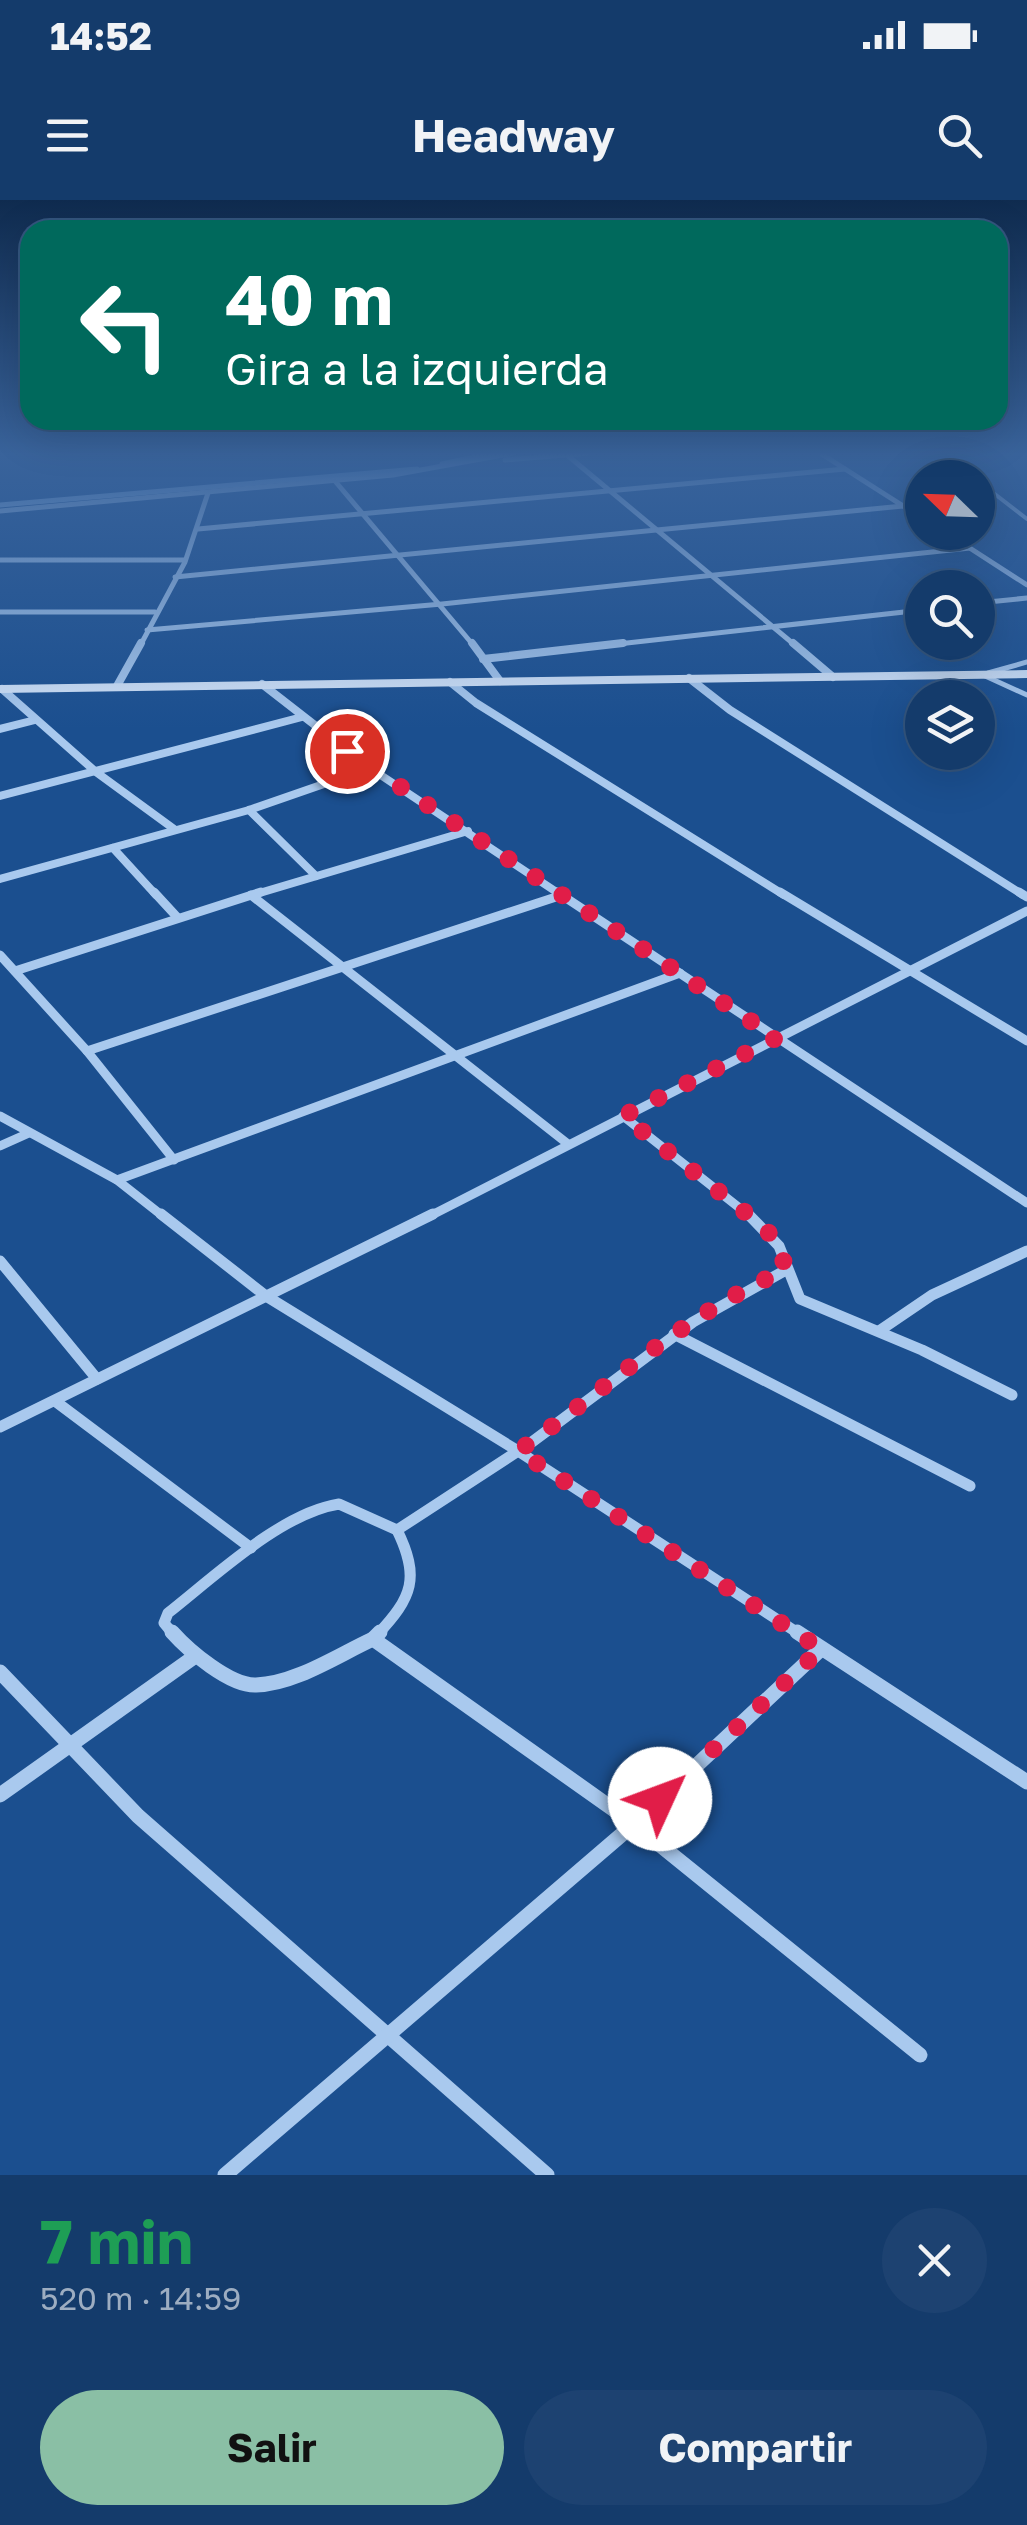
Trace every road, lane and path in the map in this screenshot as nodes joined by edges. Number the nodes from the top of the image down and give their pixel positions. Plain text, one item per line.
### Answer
1 (191, 545) edge
2 (390, 545) edge
3 (514, 545) edge
4 (679, 545) edge
5 (949, 550) edge
6 (973, 550) edge
7 (400, 557) junction
8 (0, 560) edge
9 (184, 560) junction
10 (712, 573) junction
11 (176, 577) junction
12 (1027, 585) edge
13 (1027, 598) edge
14 (995, 602) edge
15 (442, 604) junction
16 (0, 612) edge
17 (156, 612) junction
18 (905, 612) edge
19 (774, 626) junction
20 (147, 630) junction
21 (483, 659) junction
22 (1027, 662) edge
23 (1027, 674) edge
24 (984, 675) junction
25 (833, 677) junction
26 (689, 678) junction
27 (500, 681) junction
28 (450, 682) junction
29 (262, 684) junction
30 (117, 686) junction
31 (1, 690) edge
32 (1027, 695) edge
33 (302, 717) junction
34 (35, 720) junction
35 (0, 728) edge
36 (370, 768) junction
37 (96, 772) junction
38 (0, 796) edge
39 (249, 810) junction
40 (174, 829) junction
41 (468, 832) junction
42 (113, 848) junction
43 (316, 876) junction
44 (0, 879) edge
45 (251, 896) junction
46 (562, 896) junction
47 (1027, 897) edge
48 (1027, 912) edge
49 (177, 917) junction
50 (0, 955) edge
51 (341, 968) junction
52 (15, 971) junction
53 (911, 972) junction
54 (680, 973) junction
55 (776, 1038) junction
56 (1027, 1041) edge
57 (87, 1052) junction
58 (460, 1055) junction
59 (0, 1116) edge
60 (623, 1116) junction
61 (30, 1133) junction
62 (568, 1144) junction
63 (0, 1146) edge
64 (174, 1160) junction
65 (117, 1180) junction
66 (1027, 1203) edge
67 (1027, 1251) edge
68 (0, 1261) edge
69 (786, 1270) junction
70 (266, 1296) junction
71 (878, 1331) junction
72 (674, 1334) junction
73 (97, 1379) junction
74 (1012, 1395) dead end
75 (55, 1402) junction
76 (0, 1427) edge
77 (518, 1451) junction
78 (970, 1486) dead end
79 (396, 1530) junction
80 (251, 1548) junction
81 (373, 1639) junction
82 (821, 1649) junction
83 (194, 1657) junction
84 (0, 1672) edge
85 (72, 1747) junction
86 (1027, 1782) edge
87 (0, 1795) edge
88 (634, 1824) junction
89 (390, 2036) junction
90 (920, 2055) dead end
91 (225, 2175) edge
92 (547, 2175) edge

1 - 9 street
2 - 7 street
3 - 7 street
4 - 10 street
5 - 10 street
6 - 12 street
7 - 11 street
7 - 15 street
8 - 9 street
9 - 11 street
10 - 15 street
10 - 19 street
11 - 17 street
13 - 14 street
15 - 20 street
15 - 21 street
16 - 17 street
17 - 20 street
18 - 19 street
19 - 21 street
19 - 25 street
20 - 30 street
21 - 27 street
22 - 24 lane
23 - 24 main road
24 - 25 main road
24 - 32 lane
25 - 26 main road
26 - 27 main road
26 - 47 street
27 - 28 main road
28 - 29 main road
28 - 53 street
29 - 30 main road
29 - 33 street
30 - 31 main road
31 - 34 street
33 - 36 street
33 - 37 street
34 - 35 street
34 - 37 street
36 - 39 street
36 - 41 street
37 - 38 street
37 - 40 street
39 - 40 street
39 - 43 street
40 - 42 street
41 - 43 street
41 - 46 street
42 - 44 street
42 - 49 street
43 - 45 street
45 - 49 street
45 - 51 street
46 - 51 street
46 - 54 street
48 - 53 street
49 - 52 street
50 - 52 street
51 - 57 street
51 - 58 street
52 - 57 street
53 - 55 street
53 - 56 street
54 - 55 street
54 - 58 street
55 - 60 street
55 - 66 street
57 - 64 street
58 - 62 street
58 - 64 street
59 - 61 street
60 - 62 street
60 - 69 street
61 - 63 street
61 - 65 street
62 - 70 street
64 - 65 street
65 - 70 street
67 - 71 street
68 - 73 street
69 - 71 street
69 - 72 street
70 - 73 street
70 - 77 street
71 - 74 street
72 - 77 street
72 - 78 street
73 - 75 street
75 - 76 street
75 - 80 street
77 - 79 street
77 - 82 street
79 - 80 street
79 - 81 street
80 - 83 street
81 - 83 street
81 - 88 street
82 - 86 street
82 - 88 street
83 - 85 street
84 - 85 street
85 - 87 street
85 - 89 street
88 - 89 street
88 - 90 street
89 - 91 street
89 - 92 street

